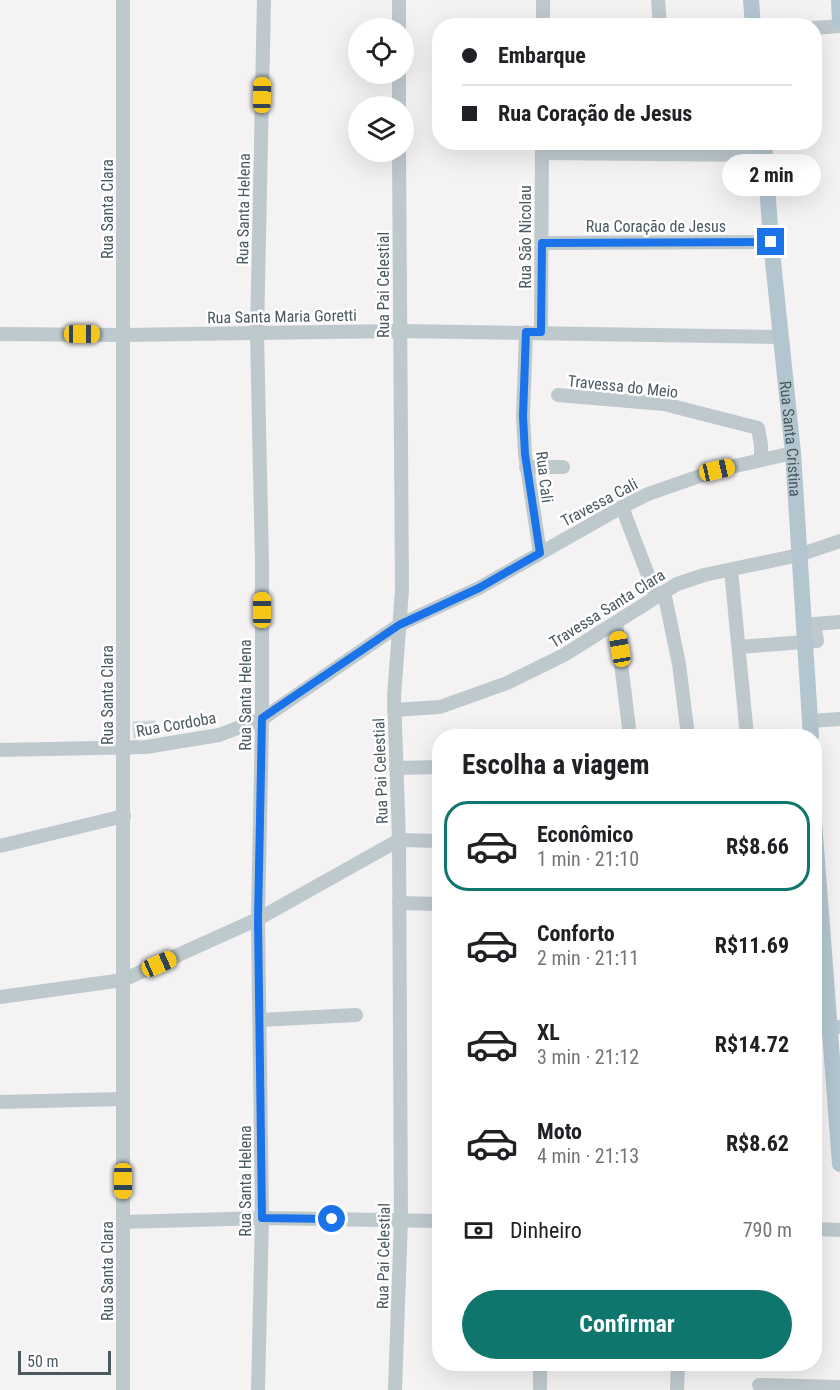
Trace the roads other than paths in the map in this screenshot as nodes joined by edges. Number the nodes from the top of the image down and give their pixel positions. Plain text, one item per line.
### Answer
1 (123, 0) edge
2 (264, 0) edge
3 (399, 0) edge
4 (543, 0) edge
5 (658, 0) edge
6 (751, 0) edge
7 (839, 0) edge
8 (399, 18) edge
9 (543, 18) edge
10 (659, 18) edge
11 (752, 18) edge
12 (840, 21) edge
13 (840, 26) edge
14 (822, 27) edge
15 (542, 150) edge
16 (765, 150) edge
17 (399, 162) edge
18 (771, 242) junction
19 (542, 243) junction
20 (400, 331) junction
21 (526, 332) junction
22 (541, 332) junction
23 (257, 333) junction
24 (0, 334) edge
25 (123, 335) junction
26 (780, 337) junction
27 (558, 395) dead end
28 (793, 453) junction
29 (761, 460) junction
30 (526, 467) junction
31 (563, 467) dead end
32 (622, 507) junction
33 (840, 541) edge
34 (540, 553) junction
35 (799, 555) junction
36 (731, 570) junction
37 (660, 594) junction
38 (615, 622) junction
39 (840, 622) edge
40 (399, 625) junction
41 (805, 642) junction
42 (739, 647) junction
43 (394, 710) junction
44 (262, 718) junction
45 (840, 719) edge
46 (629, 729) edge
47 (688, 729) edge
48 (746, 729) edge
49 (811, 729) edge
50 (123, 749) junction
51 (0, 750) edge
52 (432, 767) edge
53 (396, 768) junction
54 (123, 816) junction
55 (399, 840) junction
56 (432, 841) edge
57 (0, 846) edge
58 (399, 903) junction
59 (432, 904) edge
60 (258, 919) junction
61 (822, 943) edge
62 (123, 980) junction
63 (0, 997) edge
64 (356, 1015) dead end
65 (260, 1020) junction
66 (828, 1027) edge
67 (123, 1099) junction
68 (0, 1102) edge
69 (840, 1164) edge
70 (262, 1218) junction
71 (401, 1220) junction
72 (432, 1221) edge
73 (123, 1222) junction
74 (822, 1229) edge
75 (840, 1230) edge
76 (540, 1371) edge
77 (678, 1371) edge
78 (759, 1385) dead end
79 (840, 1387) edge
80 (123, 1390) edge
81 (258, 1390) edge
82 (395, 1390) edge
83 (540, 1390) edge
84 (677, 1390) edge

1 - 25 street, Rua Santa Clara
2 - 23 street, Rua Santa Helena
3 - 8 street
4 - 9 street
5 - 10 street
6 - 11 main road
7 - 12 main road
13 - 14 street
15 - 19 street, Rua São Nicolau
16 - 18 main road, Rua Santa Cristina
17 - 20 street, Rua Pai Celestial
18 - 19 street, Rua Coração de Jesus
18 - 26 main road, Rua Santa Cristina
19 - 22 street, Rua São Nicolau
20 - 21 street, Rua Santa Maria Goretti
20 - 23 street, Rua Santa Maria Goretti
20 - 40 street, Rua Pai Celestial
21 - 22 street, Rua Santa Maria Goretti
21 - 30 street, Rua Cali
22 - 26 street, Rua Santa Maria Goretti
23 - 25 street, Rua Santa Maria Goretti
23 - 44 street, Rua Santa Helena
24 - 25 street, Rua Santa Maria Goretti
25 - 50 street, Rua Santa Clara
26 - 28 main road, Rua Santa Cristina
27 - 29 street, Travessa do Meio
28 - 29 street, Travessa Cali
28 - 35 main road, Rua Santa Cristina
29 - 32 street, Travessa Cali
30 - 31 street
30 - 34 street, Rua Cali
32 - 34 street, Travessa Cali
32 - 37 street
33 - 35 street, Travessa Santa Clara
34 - 40 street, Travessa Cali
35 - 36 street, Travessa Santa Clara
35 - 41 main road, Rua Santa Cristina
36 - 37 street, Travessa Santa Clara
36 - 42 street
37 - 38 street, Travessa Santa Clara
37 - 47 street
38 - 43 street, Travessa Santa Clara
38 - 46 street
39 - 41 street
40 - 43 street, Rua Pai Celestial
40 - 44 street, Rua Cordoba
41 - 42 street
41 - 49 main road, Rua Santa Cristina
42 - 48 street
43 - 53 street, Rua Pai Celestial
44 - 50 street, Rua Cordoba
44 - 60 street, Rua Santa Helena
45 - 49 street
50 - 51 street, Rua Cordoba
50 - 54 street, Rua Santa Clara
52 - 53 street
53 - 55 street, Rua Pai Celestial
54 - 57 street
54 - 62 street, Rua Santa Clara
55 - 56 street
55 - 58 street, Rua Pai Celestial
55 - 60 street
58 - 59 street
58 - 71 street, Rua Pai Celestial
60 - 62 street
60 - 65 street, Rua Santa Helena
61 - 66 main road
62 - 63 street
62 - 67 street, Rua Santa Clara
64 - 65 street
65 - 70 street, Rua Santa Helena
66 - 69 main road
67 - 68 street
67 - 73 street, Rua Santa Clara
70 - 71 street
70 - 73 street
70 - 81 street, Rua Santa Helena
71 - 72 street
71 - 82 street, Rua Pai Celestial
73 - 80 street, Rua Santa Clara
74 - 75 street
76 - 83 street
77 - 84 street
78 - 79 street

